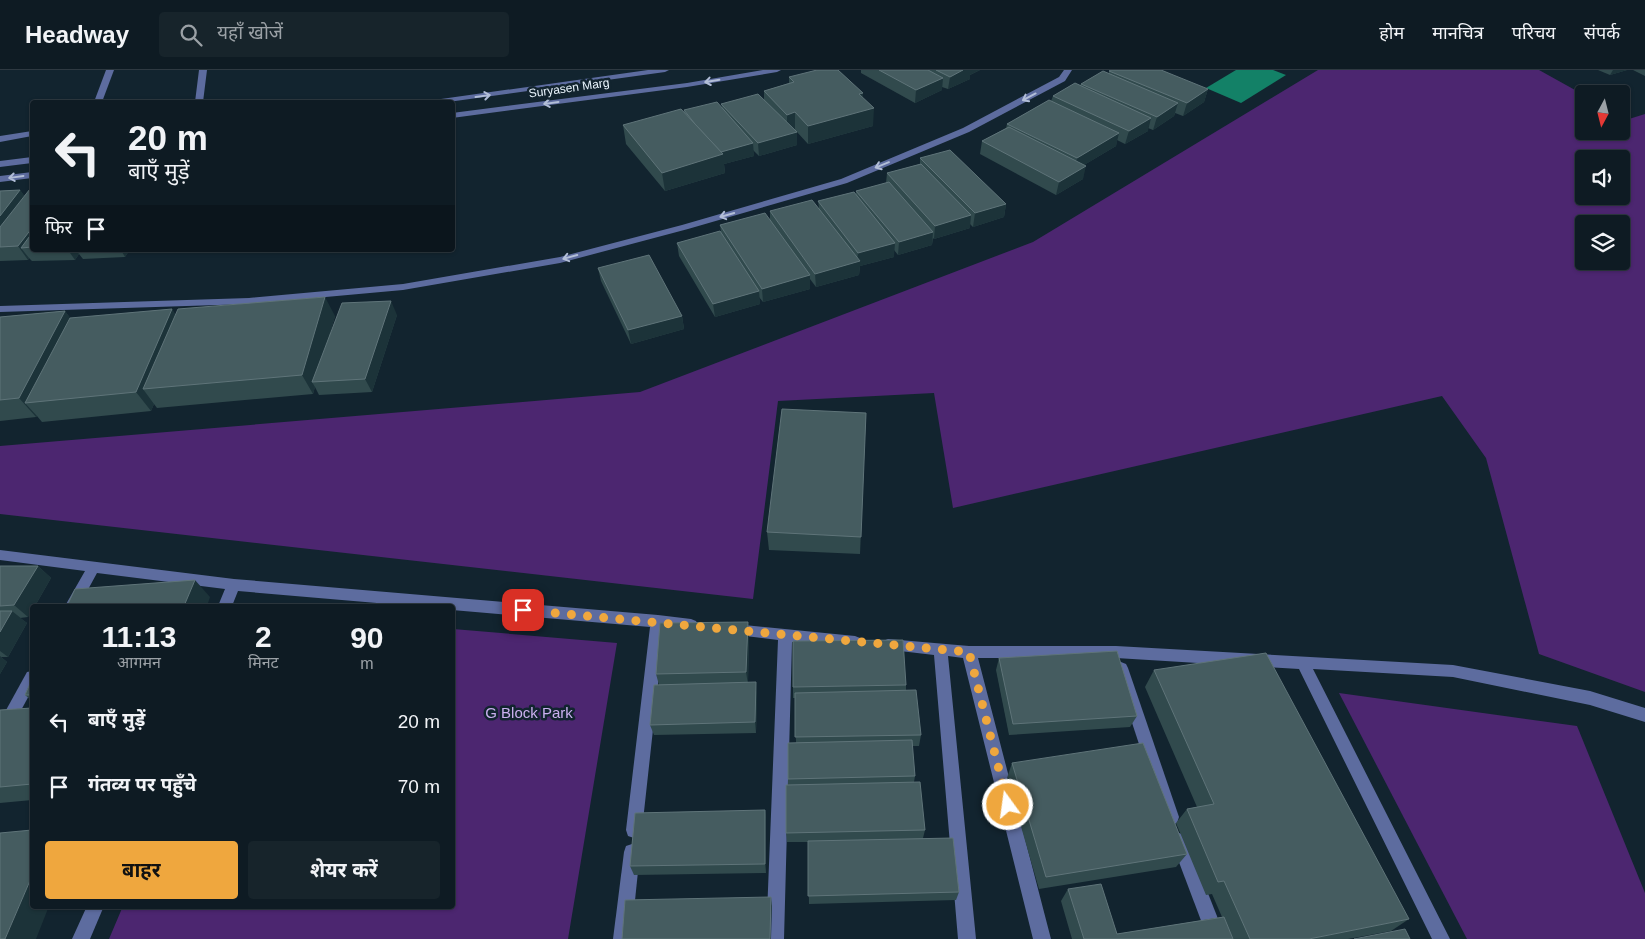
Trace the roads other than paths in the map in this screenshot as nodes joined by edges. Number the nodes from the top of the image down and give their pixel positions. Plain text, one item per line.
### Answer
1 (110, 70) edge
2 (203, 70) edge
3 (665, 70) edge
4 (777, 70) edge
5 (1068, 70) edge
6 (99, 100) edge
7 (199, 100) edge
8 (448, 100) edge
9 (455, 116) edge
10 (30, 134) edge
11 (0, 139) edge
12 (30, 160) edge
13 (0, 164) edge
14 (30, 175) edge
15 (0, 179) edge
16 (0, 309) edge
17 (0, 555) edge
18 (94, 567) junction
19 (234, 585) junction
20 (73, 604) edge
21 (226, 604) edge
22 (658, 621) junction
23 (785, 636) junction
24 (940, 649) junction
25 (969, 652) junction
26 (1116, 652) junction
27 (1302, 661) junction
28 (30, 681) edge
29 (1644, 718) edge
30 (0, 735) edge
31 (95, 909) edge
32 (82, 939) edge
33 (622, 939) edge
34 (775, 939) edge
35 (967, 939) edge
36 (1042, 939) edge
37 (1217, 939) edge
38 (1441, 939) edge

1 - 6 street
2 - 7 street
8 -> 3 street, Suryasen Marg
4 -> 9 street, Suryasen Marg
5 -> 16 street
10 - 11 street
12 - 13 street
14 -> 15 street
17 - 18 street
18 - 19 street
18 - 20 street
19 - 21 street
19 - 22 street
22 - 23 street
22 - 33 street
23 - 24 street
23 - 34 street
24 - 25 street
24 - 35 street
25 - 26 street
25 - 36 street
26 - 27 street
26 - 37 street
27 - 29 street
27 - 38 street
28 - 30 street
31 - 32 street

